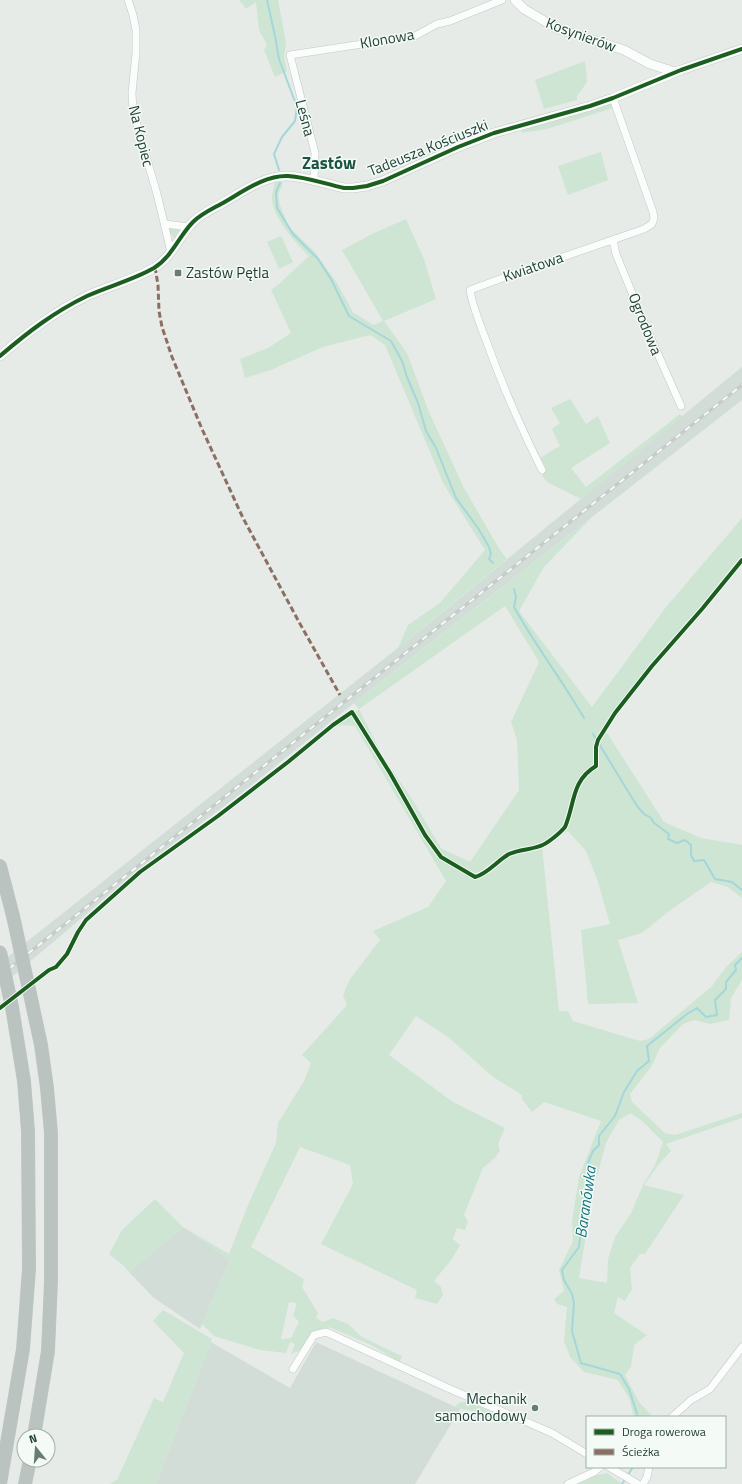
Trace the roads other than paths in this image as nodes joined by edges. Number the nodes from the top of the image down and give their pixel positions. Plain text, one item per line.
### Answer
1 (128, 0) edge
2 (502, 0) edge
3 (515, 0) edge
4 (742, 49) edge
5 (290, 55) joint
6 (650, 64) junction
7 (675, 72) junction
8 (653, 82) junction
9 (613, 98) junction
10 (314, 181) junction
11 (164, 224) junction
12 (189, 227) junction
13 (613, 240) junction
14 (171, 252) junction
15 (0, 356) edge
16 (681, 406) dead end
17 (542, 470) dead end
18 (0, 866) edge
19 (0, 952) edge
20 (742, 1347) edge
21 (293, 1369) dead end
22 (673, 1416) edge
23 (35, 1428) edge
24 (586, 1453) edge
25 (29, 1468) edge
26 (599, 1468) edge
27 (611, 1468) edge
28 (649, 1468) edge
29 (0, 1484) edge
30 (26, 1484) edge
31 (568, 1484) edge
32 (639, 1484) edge

1 - 11 street, Na Kopiec
2 - 5 street, Klonowa
3 - 6 street, Kosynierów
4 - 7 street, Tadeusza Kościuszki
5 - 10 street, Leśna
6 - 7 street, Kosynierów
6 - 8 street
7 - 8 street, Tadeusza Kościuszki
8 - 9 street, Tadeusza Kościuszki
9 - 10 street, Tadeusza Kościuszki
9 - 13 street, Kwiatowa
10 - 12 street, Tadeusza Kościuszki
11 - 12 street
11 - 14 street, Na Kopiec
12 - 14 street, Tadeusza Kościuszki
13 - 16 street, Ogrodowa
13 - 17 street, Kwiatowa
14 - 15 street, Tadeusza Kościuszki
18 - 23 highway, bridge
19 - 29 highway, bridge
20 - 22 street
21 - 24 street
25 - 30 highway
26 - 31 street
27 - 32 street
28 - 32 street

